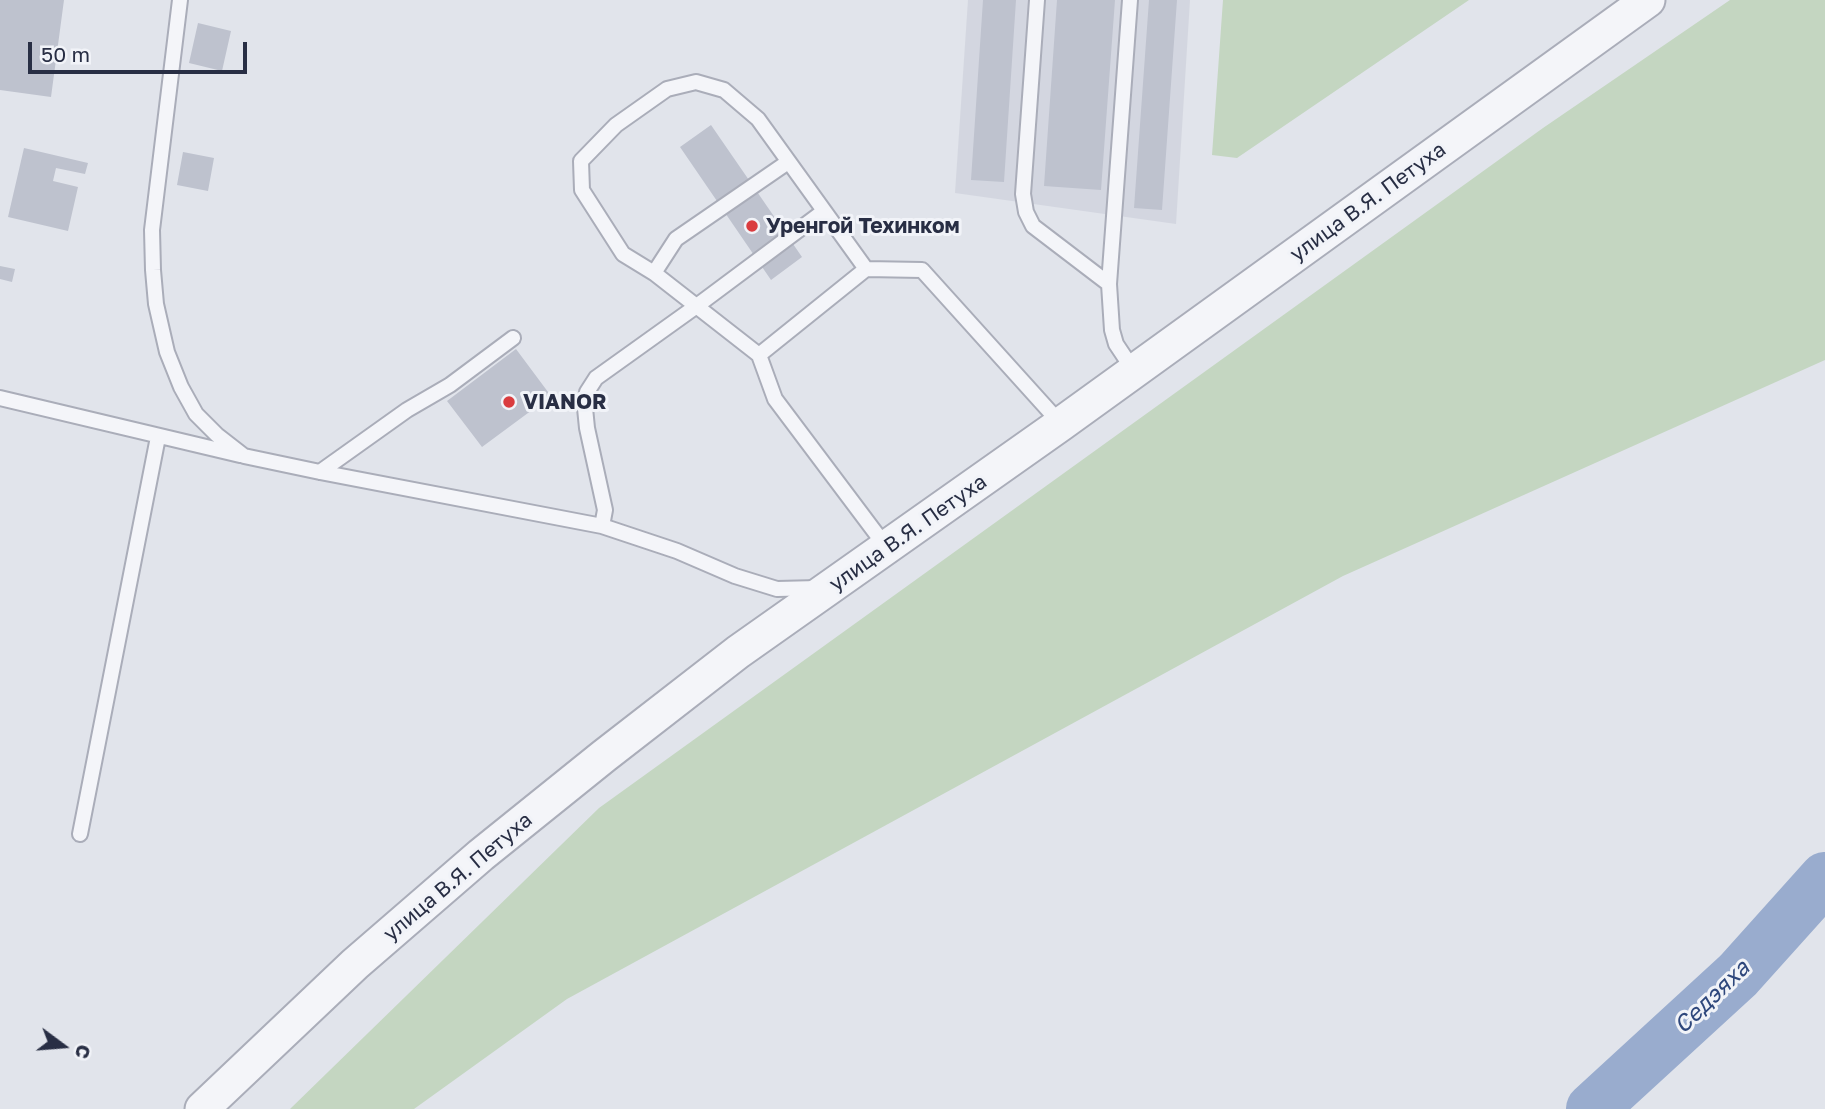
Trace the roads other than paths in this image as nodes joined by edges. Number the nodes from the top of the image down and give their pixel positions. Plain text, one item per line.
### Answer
1 (180, 0) edge
2 (1037, 0) edge
3 (1130, 0) edge
4 (1648, 0) edge
5 (788, 162) junction
6 (824, 211) junction
7 (866, 269) junction
8 (654, 272) junction
9 (1109, 285) junction
10 (698, 306) junction
11 (513, 338) dead end
12 (759, 355) junction
13 (1134, 371) junction
14 (0, 398) edge
15 (1061, 424) junction
16 (158, 437) junction
17 (244, 456) junction
18 (320, 472) junction
19 (602, 526) junction
20 (887, 548) junction
21 (830, 588) junction
22 (80, 834) dead end
23 (202, 1109) edge

1 - 17 lane
2 - 9 lane
3 - 9 lane
4 - 13 street, улица В.Я. Петуха
5 - 6 lane
5 - 8 lane
5 - 8 lane
6 - 7 lane
6 - 10 lane
7 - 12 lane
7 - 15 lane
8 - 10 lane
9 - 13 lane
10 - 12 lane
10 - 19 lane
11 - 18 lane
12 - 20 lane
13 - 15 street, улица В.Я. Петуха
14 - 16 lane
15 - 20 street, улица В.Я. Петуха
16 - 17 lane
16 - 22 lane
17 - 18 lane
18 - 19 lane
19 - 21 lane
20 - 21 street, улица В.Я. Петуха
21 - 23 street, улица В.Я. Петуха

